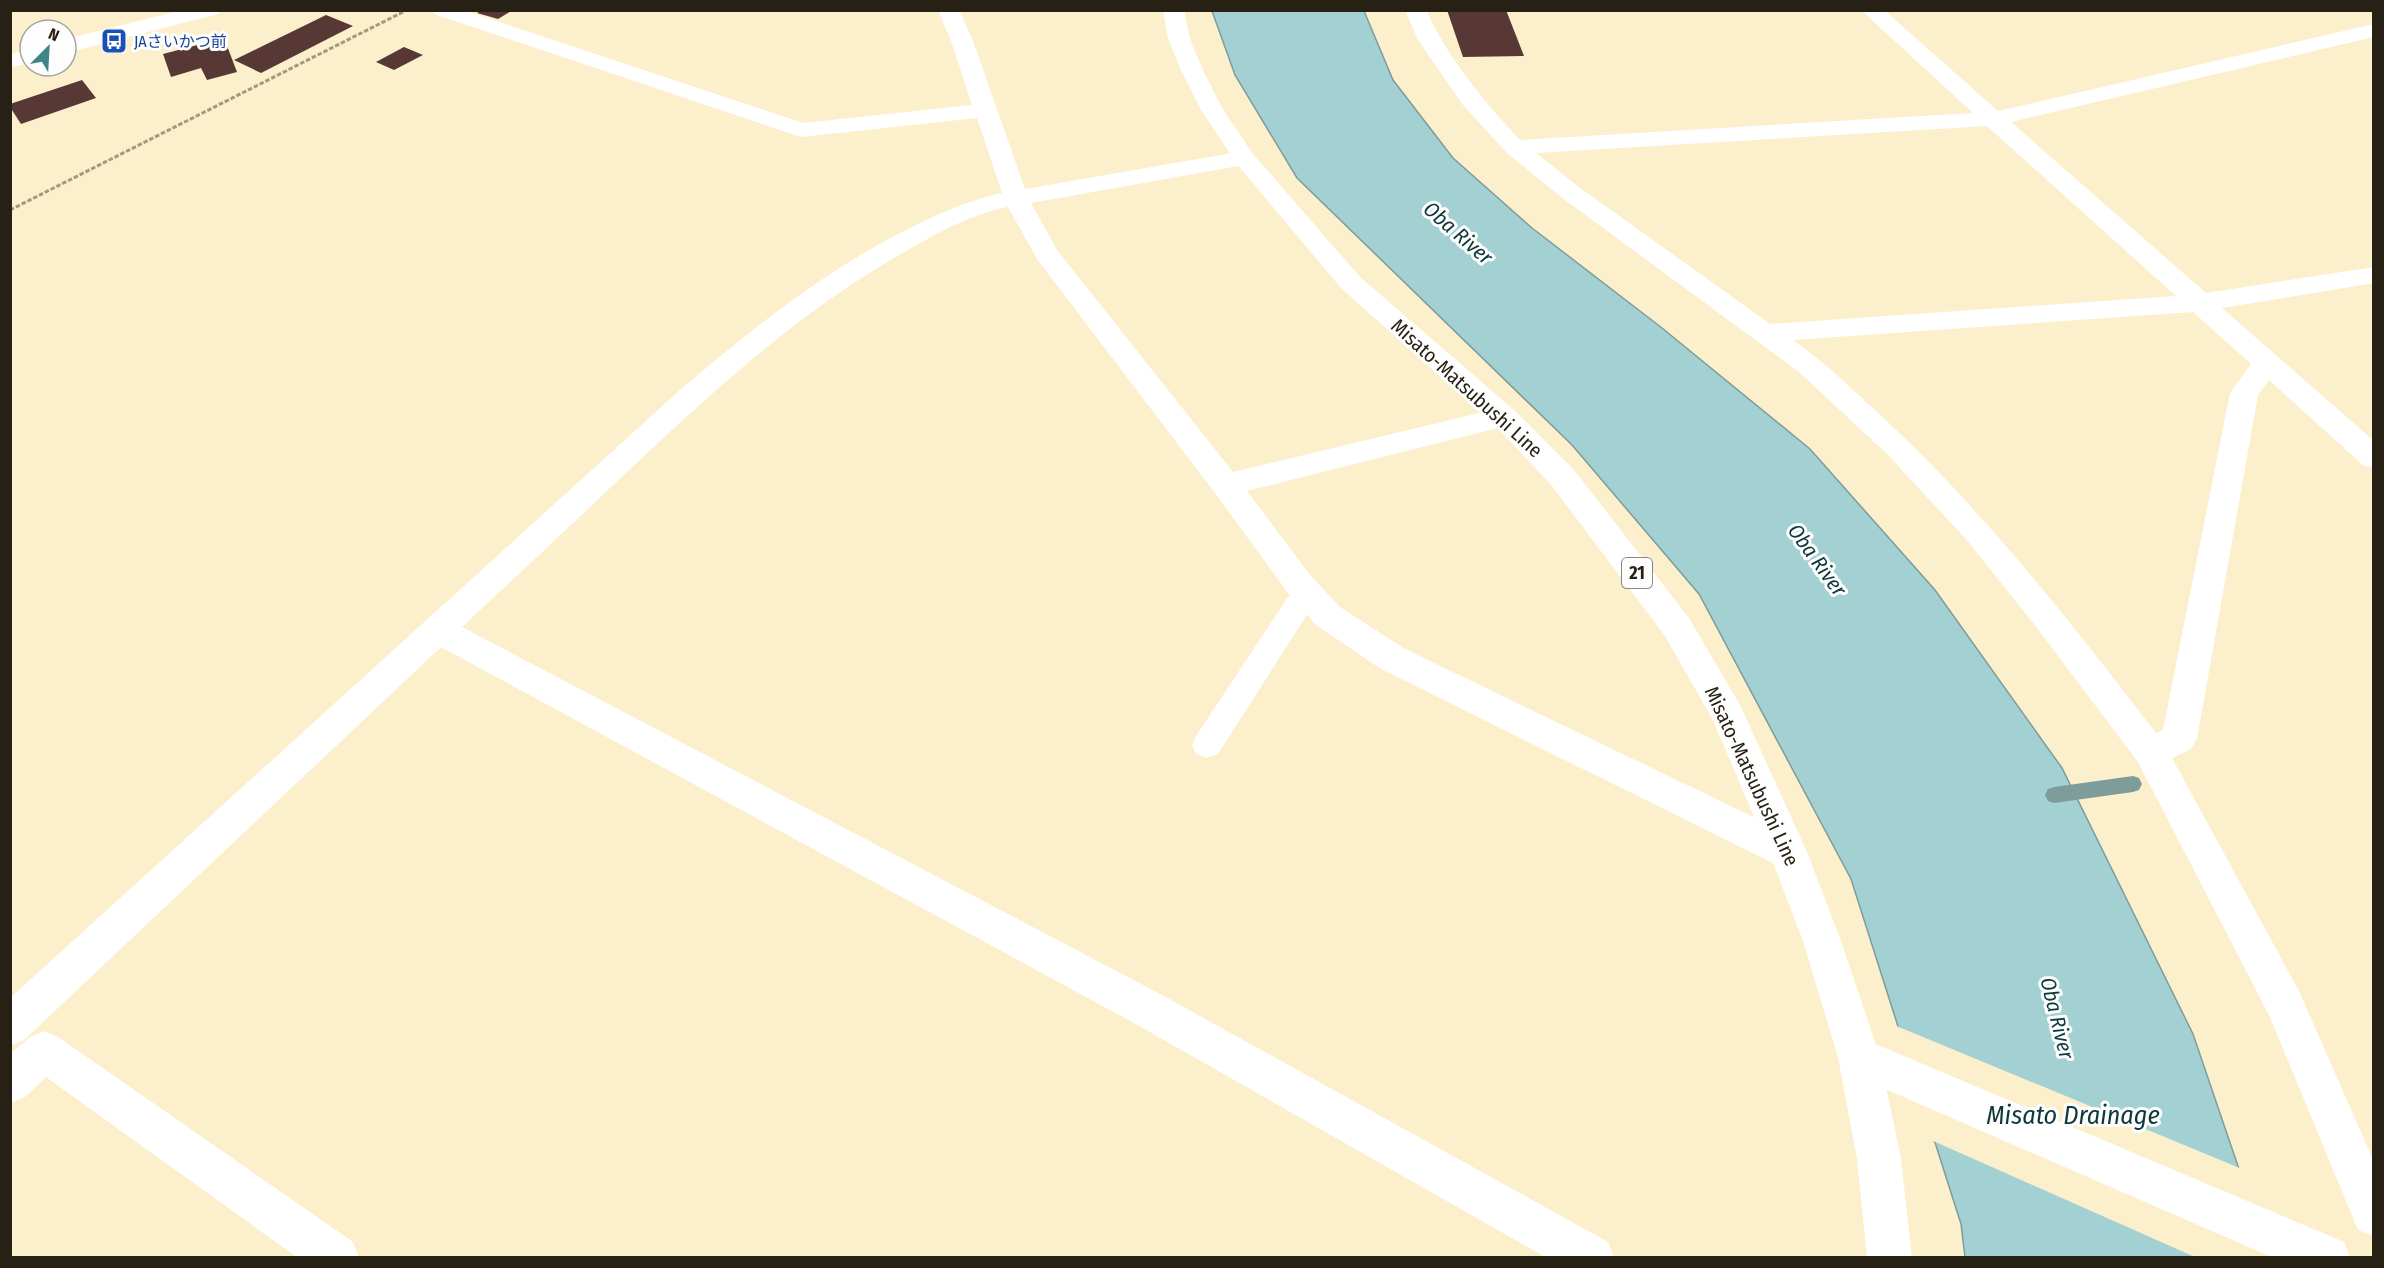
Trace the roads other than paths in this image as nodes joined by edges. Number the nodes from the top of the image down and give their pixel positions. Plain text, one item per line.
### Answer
1 (211, 10) edge
2 (441, 10) edge
3 (948, 10) edge
4 (1173, 10) edge
5 (1415, 10) edge
6 (1871, 10) edge
7 (2360, 10) edge
8 (2373, 18) edge
9 (2373, 30) edge
10 (78, 43) edge
11 (986, 110) junction
12 (1993, 119) junction
13 (1514, 147) junction
14 (1244, 158) junction
15 (1015, 197) junction
16 (2373, 275) edge
17 (2199, 303) junction
18 (1766, 333) junction
19 (2266, 364) junction
20 (1503, 417) junction
21 (2373, 458) edge
22 (1226, 485) junction
23 (1310, 596) junction
24 (437, 629) junction
25 (1207, 745) dead end
26 (2150, 751) junction
27 (1788, 852) junction
28 (10, 1026) edge
29 (1859, 1057) junction
30 (10, 1082) edge
31 (2373, 1214) edge
32 (337, 1257) edge
33 (1592, 1257) edge
34 (1890, 1257) edge
35 (2328, 1257) edge

1 - 10 street
2 - 11 street
3 - 11 street
4 - 14 street, Misato-Matsubushi Line / 21
5 - 13 street
6 - 12 street
7 - 8 street
9 - 12 street
11 - 15 street
12 - 13 street
12 - 17 street
13 - 18 street
14 - 15 street
14 - 20 street, Misato-Matsubushi Line / 21
15 - 22 street
15 - 24 street
16 - 17 street
17 - 18 street
17 - 19 street
18 - 26 street
19 - 21 street
19 - 26 street
20 - 22 street
20 - 27 street, Misato-Matsubushi Line / 21
22 - 23 street
23 - 25 lane
23 - 27 street
24 - 28 street
24 - 33 street
26 - 31 street
27 - 29 street, Misato-Matsubushi Line / 21
29 - 34 street, Misato-Matsubushi Line / 21
29 - 35 street
30 - 32 street

